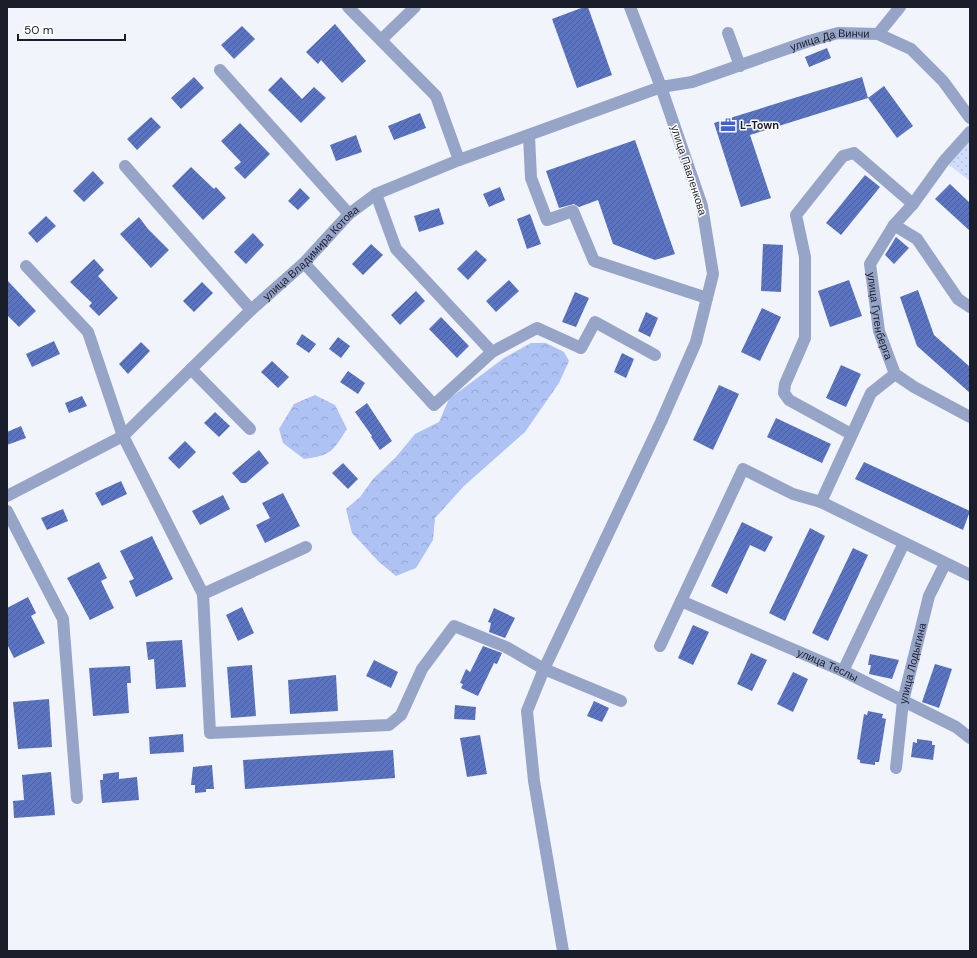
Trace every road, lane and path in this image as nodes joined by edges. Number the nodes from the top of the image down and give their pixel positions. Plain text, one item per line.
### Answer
1 (348, 7) edge
2 (415, 7) edge
3 (630, 7) edge
4 (900, 7) edge
5 (728, 33) dead end
6 (878, 34) junction
7 (381, 40) junction
8 (740, 66) junction
9 (220, 70) dead end
10 (661, 87) junction
11 (970, 118) edge
12 (970, 132) edge
13 (529, 136) junction
14 (460, 160) junction
15 (125, 166) dead end
16 (376, 194) junction
17 (913, 204) junction
18 (349, 214) junction
19 (894, 224) junction
20 (304, 263) junction
21 (26, 266) dead end
22 (707, 298) junction
23 (970, 307) edge
24 (251, 310) junction
25 (492, 352) junction
26 (655, 355) dead end
27 (191, 369) junction
28 (895, 374) junction
29 (968, 414) edge
30 (250, 430) dead end
31 (851, 434) junction
32 (123, 436) junction
33 (7, 496) edge
34 (821, 502) junction
35 (7, 511) edge
36 (904, 543) junction
37 (306, 547) dead end
38 (946, 564) junction
39 (969, 572) edge
40 (203, 594) junction
41 (681, 601) junction
42 (660, 646) dead end
43 (544, 669) junction
44 (843, 671) junction
45 (620, 701) dead end
46 (903, 701) junction
47 (970, 738) edge
48 (896, 768) dead end
49 (77, 798) dead end
50 (563, 951) edge

1 - 7 street
2 - 7 street
3 - 10 street, улица Павленкова
4 - 6 street
5 - 8 street
6 - 8 street, улица Да Винчи
6 - 11 street, улица Да Винчи
7 - 14 street
8 - 10 street, улица Да Винчи
9 - 18 street
10 - 13 street, улица Владимира Котова
10 - 22 street, улица Павленкова
12 - 17 street, улица Гутенберга
13 - 14 street, улица Владимира Котова
13 - 22 street
14 - 16 street, улица Владимира Котова
15 - 24 street
16 - 18 street, улица Владимира Котова
16 - 25 street
17 - 19 street, улица Гутенберга
17 - 31 street
18 - 20 street, улица Владимира Котова
19 - 23 street
19 - 28 street, улица Гутенберга
20 - 24 street, улица Владимира Котова
20 - 25 street
21 - 32 street
22 - 43 street, улица Павленкова
24 - 27 street, улица Владимира Котова
25 - 26 street
27 - 30 street
27 - 32 street, улица Владимира Котова
28 - 29 street, улица Гутенберга
28 - 31 street
31 - 34 street
32 - 33 street, улица Владимира Котова
32 - 40 street
34 - 36 street
34 - 41 street
35 - 49 street
36 - 38 street
36 - 44 street
37 - 40 street
38 - 39 street
38 - 46 street, улица Лодыгина
40 - 43 street
41 - 42 street
41 - 44 street, улица Теслы
43 - 45 street
43 - 50 street, улица Павленкова
44 - 46 street, улица Теслы
46 - 47 street, улица Теслы
46 - 48 street, улица Лодыгина

